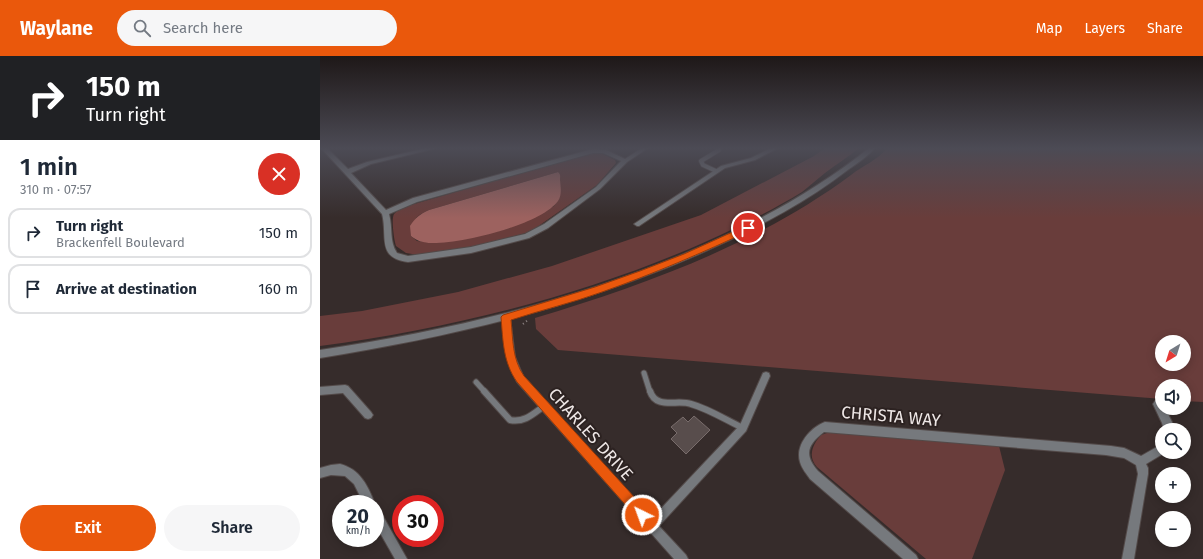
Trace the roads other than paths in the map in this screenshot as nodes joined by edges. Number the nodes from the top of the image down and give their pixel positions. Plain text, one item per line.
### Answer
1 (519, 171) edge
2 (615, 171) edge
3 (716, 171) edge
4 (842, 171) edge
5 (347, 172) edge
6 (385, 213) junction
7 (637, 224) dead end
8 (506, 317) junction
9 (320, 354) edge
10 (644, 373) dead end
11 (766, 376) dead end
12 (476, 382) dead end
13 (320, 391) edge
14 (544, 406) junction
15 (368, 415) dead end
16 (743, 428) junction
17 (1155, 453) edge
18 (1140, 462) junction
19 (320, 473) edge
20 (365, 495) edge
21 (652, 526) junction
22 (384, 528) edge
23 (401, 559) edge
24 (682, 559) edge
25 (912, 559) edge
26 (1128, 559) edge

1 - 6 street
2 - 6 street
3 - 7 street
4 - 8 street
5 - 6 street
8 - 9 street
8 - 14 street, CHARLES DRIVE
10 - 16 lane
11 - 16 street
12 - 14 lane
13 - 15 street
14 - 21 street, CHARLES DRIVE
16 - 21 street
17 - 18 street
18 - 25 street, CHRISTA WAY
18 - 26 street
19 - 20 street
21 - 24 street, CHARLES DRIVE
22 - 23 street

